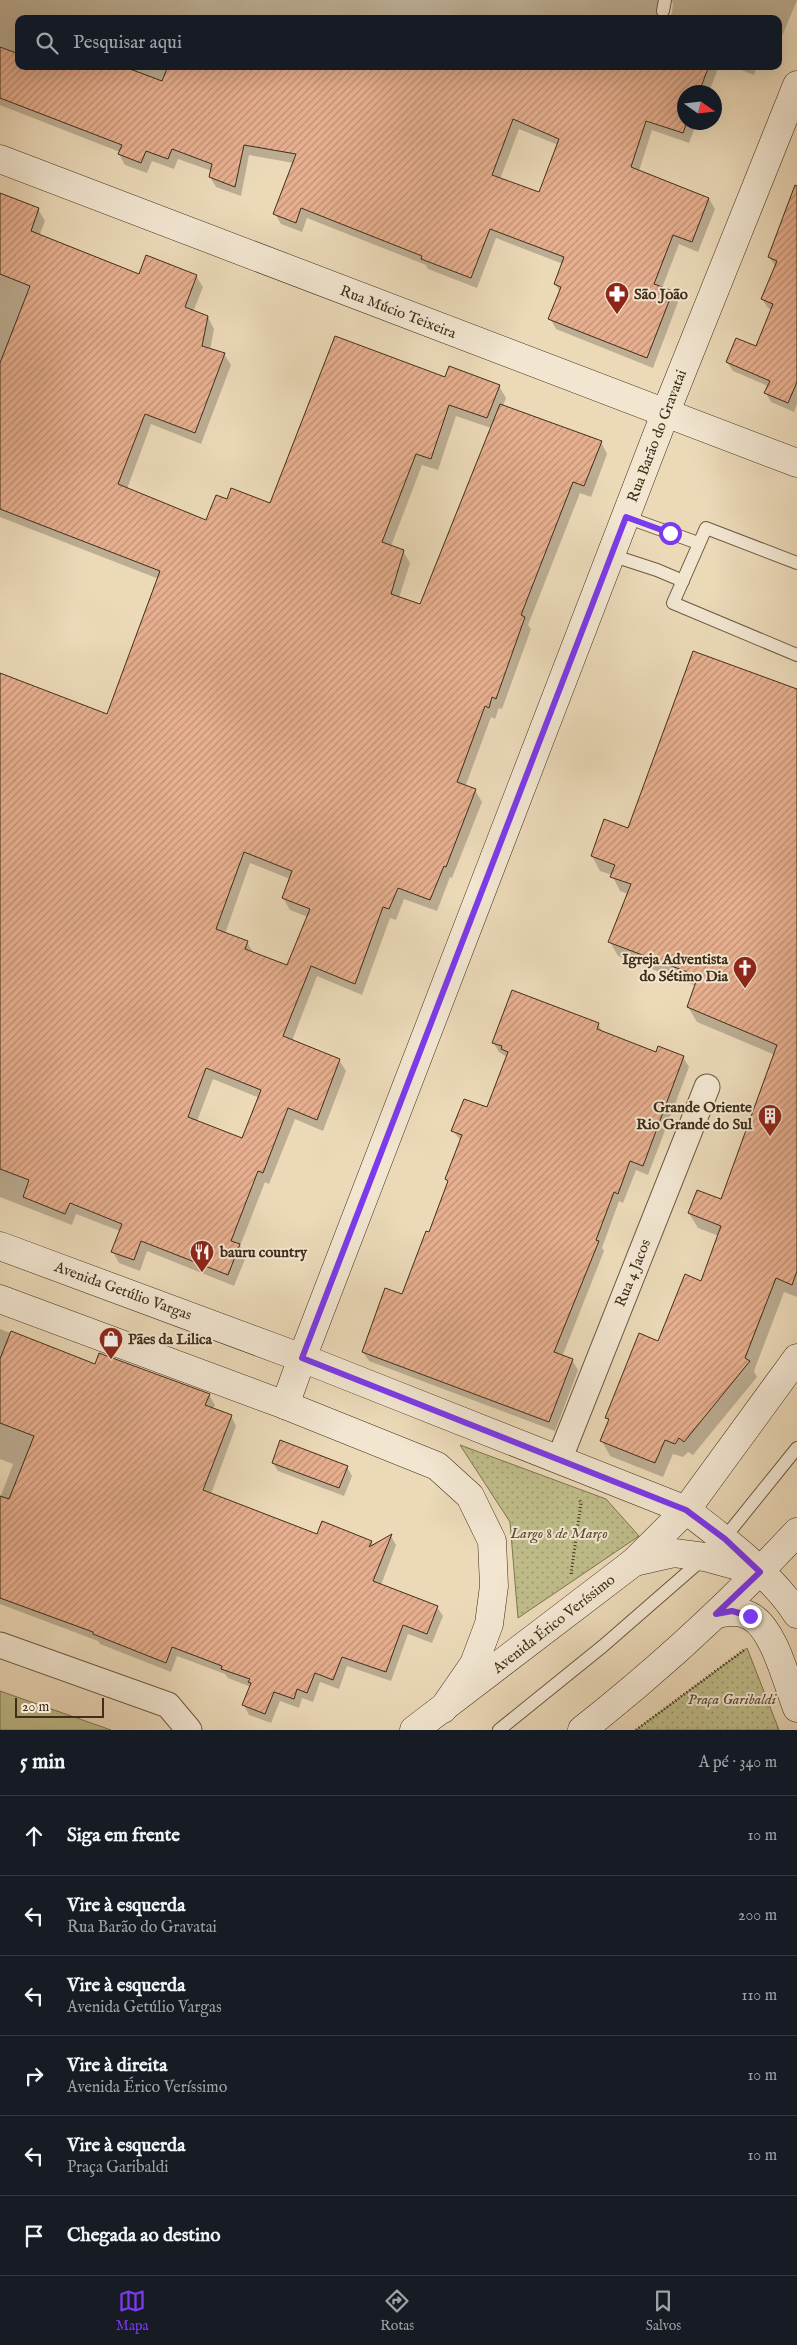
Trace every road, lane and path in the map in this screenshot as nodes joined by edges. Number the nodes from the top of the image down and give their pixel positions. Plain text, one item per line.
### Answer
1 (797, 85) edge
2 (0, 158) edge
3 (665, 414) junction
4 (797, 463) edge
5 (626, 517) junction
6 (698, 543) junction
7 (611, 555) junction
8 (797, 563) edge
9 (682, 581) junction
10 (797, 656) edge
11 (707, 1086) dead end
12 (0, 1246) edge
13 (0, 1300) edge
14 (302, 1358) junction
15 (797, 1358) edge
16 (285, 1405) junction
17 (797, 1448) edge
18 (559, 1460) junction
19 (686, 1510) junction
20 (797, 1532) edge
21 (715, 1548) junction
22 (634, 1562) junction
23 (760, 1572) junction
24 (570, 1577) dead end
25 (716, 1614) junction
26 (797, 1614) edge
27 (0, 1645) edge
28 (750, 1656) dead end
29 (797, 1708) edge
30 (443, 1709) junction
31 (189, 1730) edge
32 (414, 1730) edge
33 (499, 1730) edge
34 (582, 1730) edge
35 (636, 1730) edge

1 - 3 main road, Rua Barão do Gravatai
2 - 3 main road, Rua Múcio Teixeira
3 - 4 main road, Rua Múcio Teixeira
3 - 5 main road, Rua Barão do Gravatai
5 - 6 lane
5 - 7 main road, Rua Barão do Gravatai
6 - 8 lane
6 - 9 lane
7 - 9 lane
7 - 14 main road, Rua Barão do Gravatai
9 - 10 lane
11 - 18 street, Rua 4 Jacos
12 - 14 main road, Avenida Getúlio Vargas
13 - 16 main road
14 - 16 main road, Rua Barão do Gravatai
14 - 18 main road, Avenida Getúlio Vargas
15 - 19 main road, Avenida Érico Veríssimo
16 - 30 main road
17 - 21 lane
18 - 19 main road, Avenida Getúlio Vargas
18 - 24 path
19 - 21 main road, Avenida Getúlio Vargas
19 - 22 main road, Avenida Érico Veríssimo
20 - 23 main road
21 - 22 main road
21 - 23 main road, Avenida Getúlio Vargas
21 - 33 lane
22 - 30 main road, Avenida Érico Veríssimo
23 - 25 main road
23 - 26 main road
25 - 29 main road
25 - 34 main road
27 - 31 street
28 - 35 path
30 - 32 main road, Avenida Érico Veríssimo

